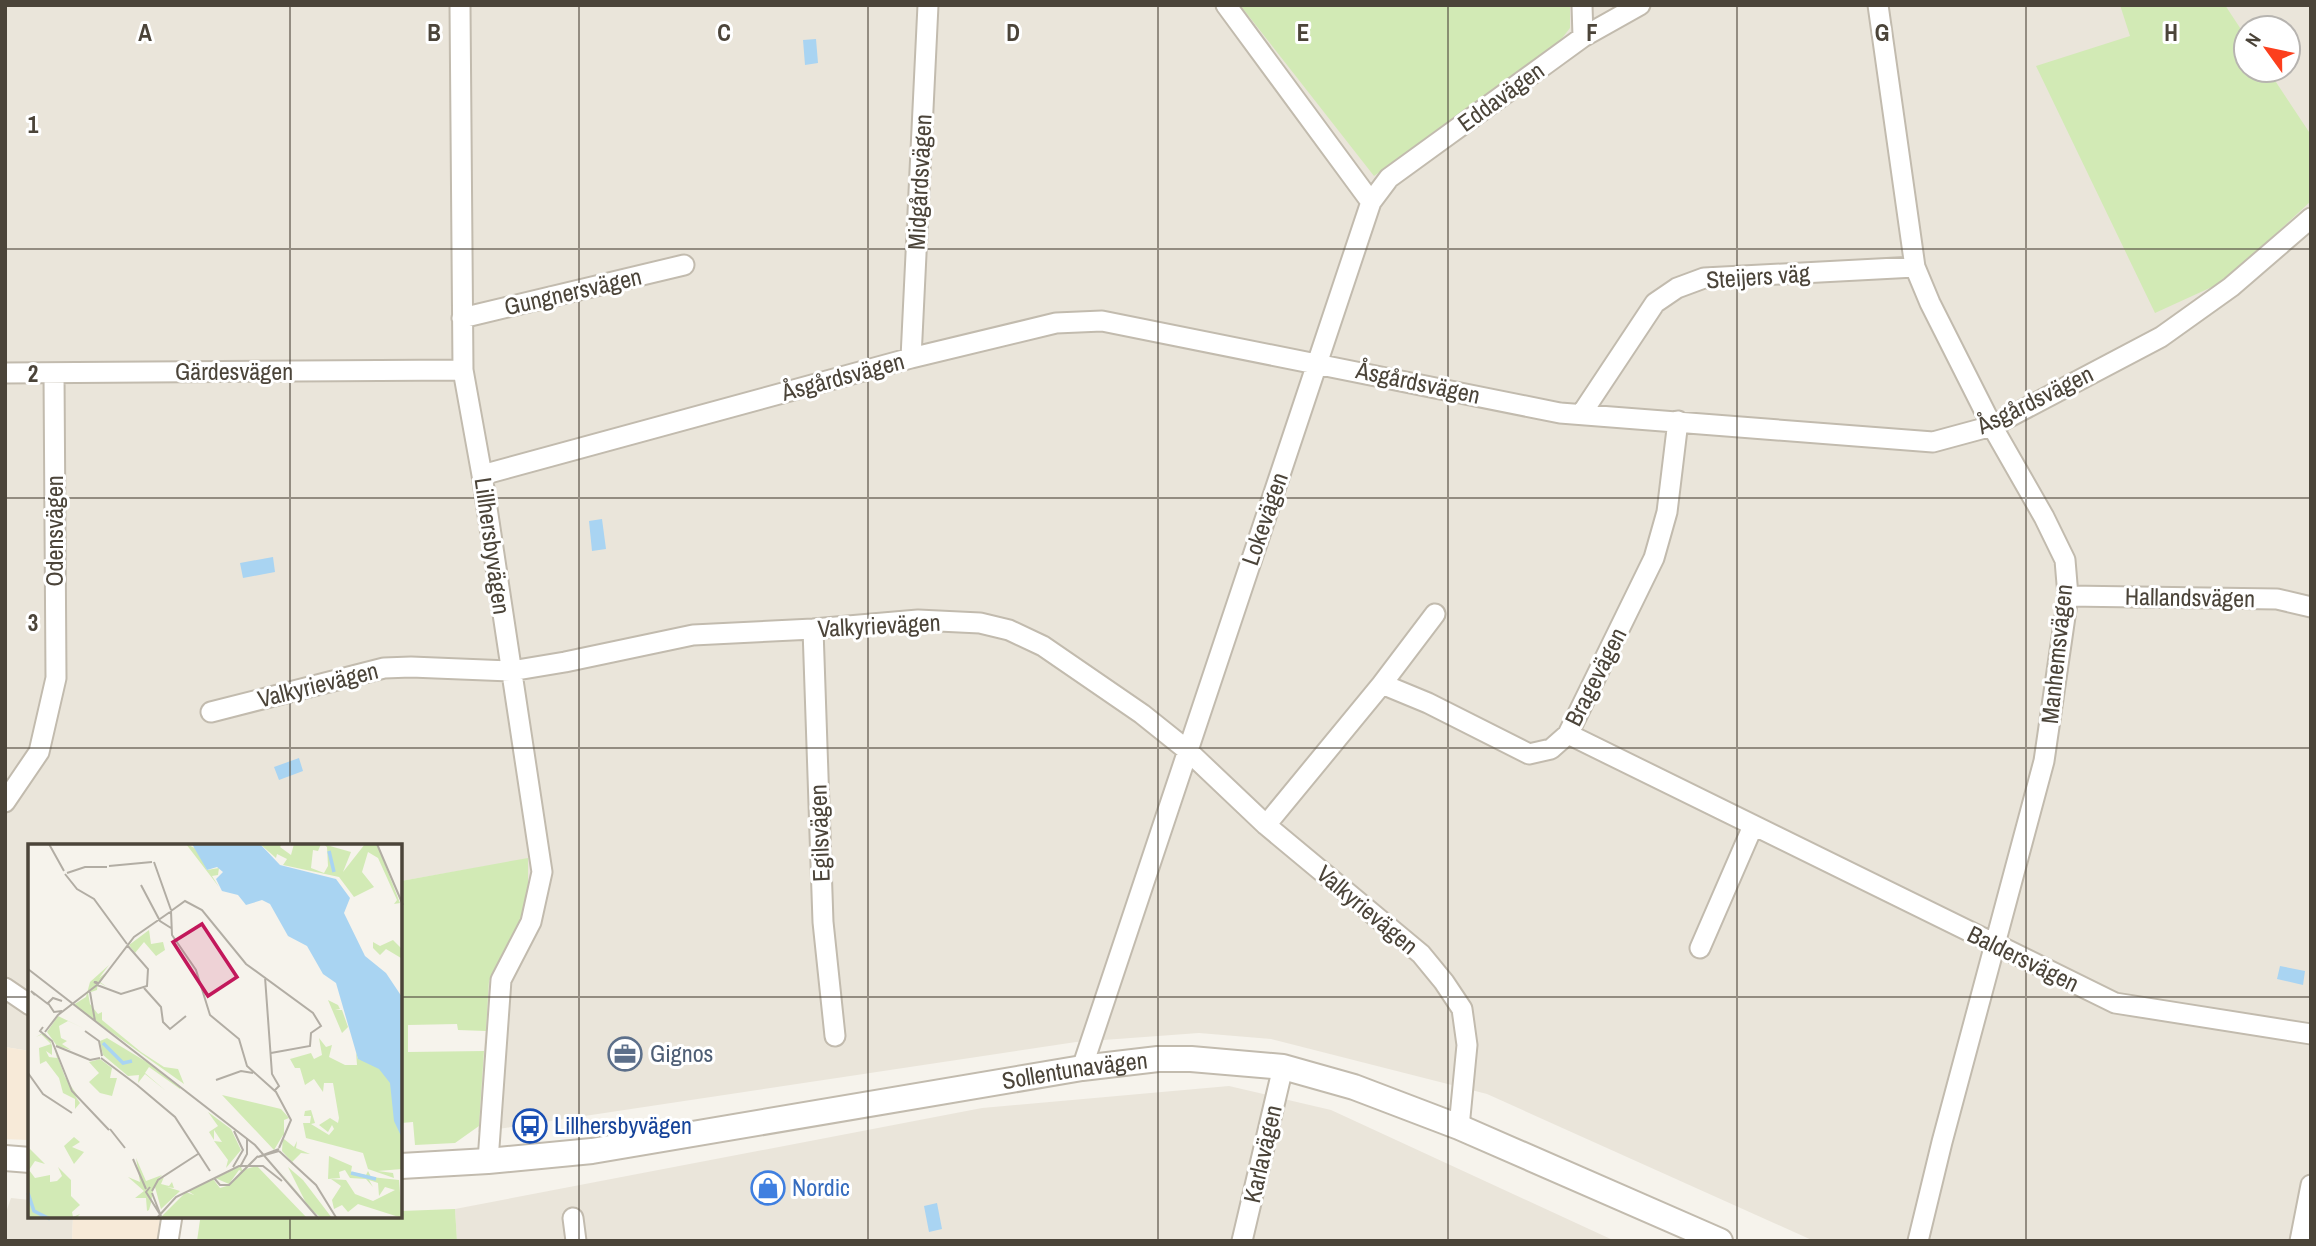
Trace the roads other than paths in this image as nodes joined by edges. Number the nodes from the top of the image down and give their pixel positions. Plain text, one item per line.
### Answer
1 (460, 5) edge
2 (928, 5) edge
3 (1226, 5) edge
4 (1583, 5) edge
5 (1640, 5) edge
6 (1878, 5) edge
7 (1583, 37) junction
8 (1371, 202) junction
9 (2311, 218) edge
10 (684, 265) dead end
11 (1915, 267) junction
12 (462, 318) junction
13 (911, 358) junction
14 (1318, 362) junction
15 (463, 370) junction
16 (5, 373) edge
17 (54, 373) junction
18 (1582, 413) junction
19 (1678, 421) junction
20 (1992, 426) junction
21 (482, 475) junction
22 (2068, 596) junction
23 (2311, 607) edge
24 (1435, 614) dead end
25 (813, 629) junction
26 (511, 671) junction
27 (1382, 684) junction
28 (211, 712) dead end
29 (1568, 734) junction
30 (1187, 750) junction
31 (5, 802) edge
32 (1266, 825) junction
33 (1753, 826) junction
34 (1996, 946) junction
35 (1700, 948) dead end
36 (5, 988) edge
37 (28, 1004) edge
38 (2311, 1034) edge
39 (835, 1036) dead end
40 (1283, 1067) junction
41 (1082, 1068) junction
42 (1460, 1128) junction
43 (5, 1158) edge
44 (28, 1160) edge
45 (488, 1161) junction
46 (402, 1166) edge
47 (2311, 1185) edge
48 (172, 1218) edge
49 (573, 1218) dead end
50 (168, 1241) edge
51 (576, 1241) edge
52 (1242, 1241) edge
53 (1720, 1241) edge
54 (1918, 1241) edge
55 (2300, 1241) edge

1 - 12 street, Lillhersbyvägen
2 - 13 street, Midgårdsvägen
3 - 8 street
4 - 7 street
5 - 7 street, Eddavägen
6 - 11 street, Manhemsvägen
7 - 8 street, Eddavägen
8 - 14 street, Lokevägen
9 - 20 street, Åsgårdsvägen
10 - 12 street, Gungnersvägen
11 - 18 street, Steijers väg
11 - 20 street, Manhemsvägen
12 - 15 street, Lillhersbyvägen
13 - 14 street, Åsgårdsvägen
13 - 21 street, Åsgårdsvägen
14 - 18 street, Åsgårdsvägen
14 - 30 street, Lokevägen
15 - 17 street, Gärdesvägen
15 - 21 street, Lillhersbyvägen
16 - 17 street, Gärdesvägen
17 - 31 street, Odensvägen
18 - 19 street, Åsgårdsvägen
19 - 20 street, Åsgårdsvägen
19 - 29 street, Bragevägen
20 - 22 street, Manhemsvägen
21 - 26 street, Lillhersbyvägen
22 - 23 street, Hallandsvägen
22 - 34 street, Manhemsvägen
24 - 27 street
25 - 26 street, Valkyrievägen
25 - 30 street, Valkyrievägen
25 - 39 street, Egilsvägen
26 - 28 street, Valkyrievägen
26 - 45 street, Lillhersbyvägen
27 - 29 street, Bragevägen
27 - 32 street
29 - 33 street, Baldersvägen
30 - 32 street, Valkyrievägen
30 - 41 street, Lokevägen
32 - 42 street, Valkyrievägen
33 - 34 street, Baldersvägen
33 - 35 street
34 - 38 street, Baldersvägen
34 - 54 street, Manhemsvägen
36 - 37 street
40 - 41 street, Sollentunavägen
40 - 42 street, Sollentunavägen
40 - 52 street, Karlavägen
41 - 45 street, Sollentunavägen
42 - 53 street, Sollentunavägen
43 - 44 street
45 - 46 street, Sollentunavägen
47 - 55 street
48 - 50 street
49 - 51 street

